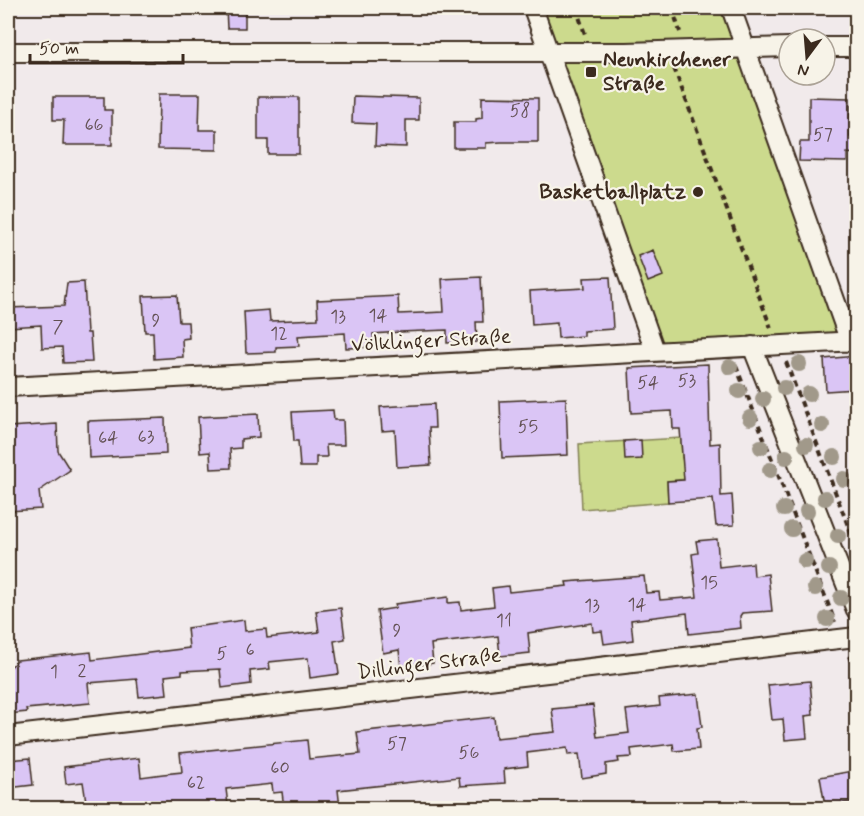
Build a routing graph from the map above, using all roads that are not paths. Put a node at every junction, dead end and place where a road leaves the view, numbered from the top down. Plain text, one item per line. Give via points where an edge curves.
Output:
1 (533, 8) edge
2 (731, 8) edge
3 (744, 47) junction
4 (777, 47) edge
5 (837, 47) edge
6 (856, 47) edge
7 (8, 52) edge
8 (548, 52) junction
9 (853, 342) edge
10 (752, 346) junction
11 (655, 351) junction
12 (8, 387) edge
13 (856, 610) edge
14 (849, 638) edge
15 (8, 736) edge

1 - 8 street
2 - 3 street
3 - 4 street
3 - 8 street
3 - 9 street
5 - 6 street
7 - 8 street
8 - 11 street
9 - 10 street, Völklinger Straße
10 - 11 street, Völklinger Straße
10 - 13 street
11 - 12 street, Völklinger Straße
14 - 15 street, Dillinger Straße

